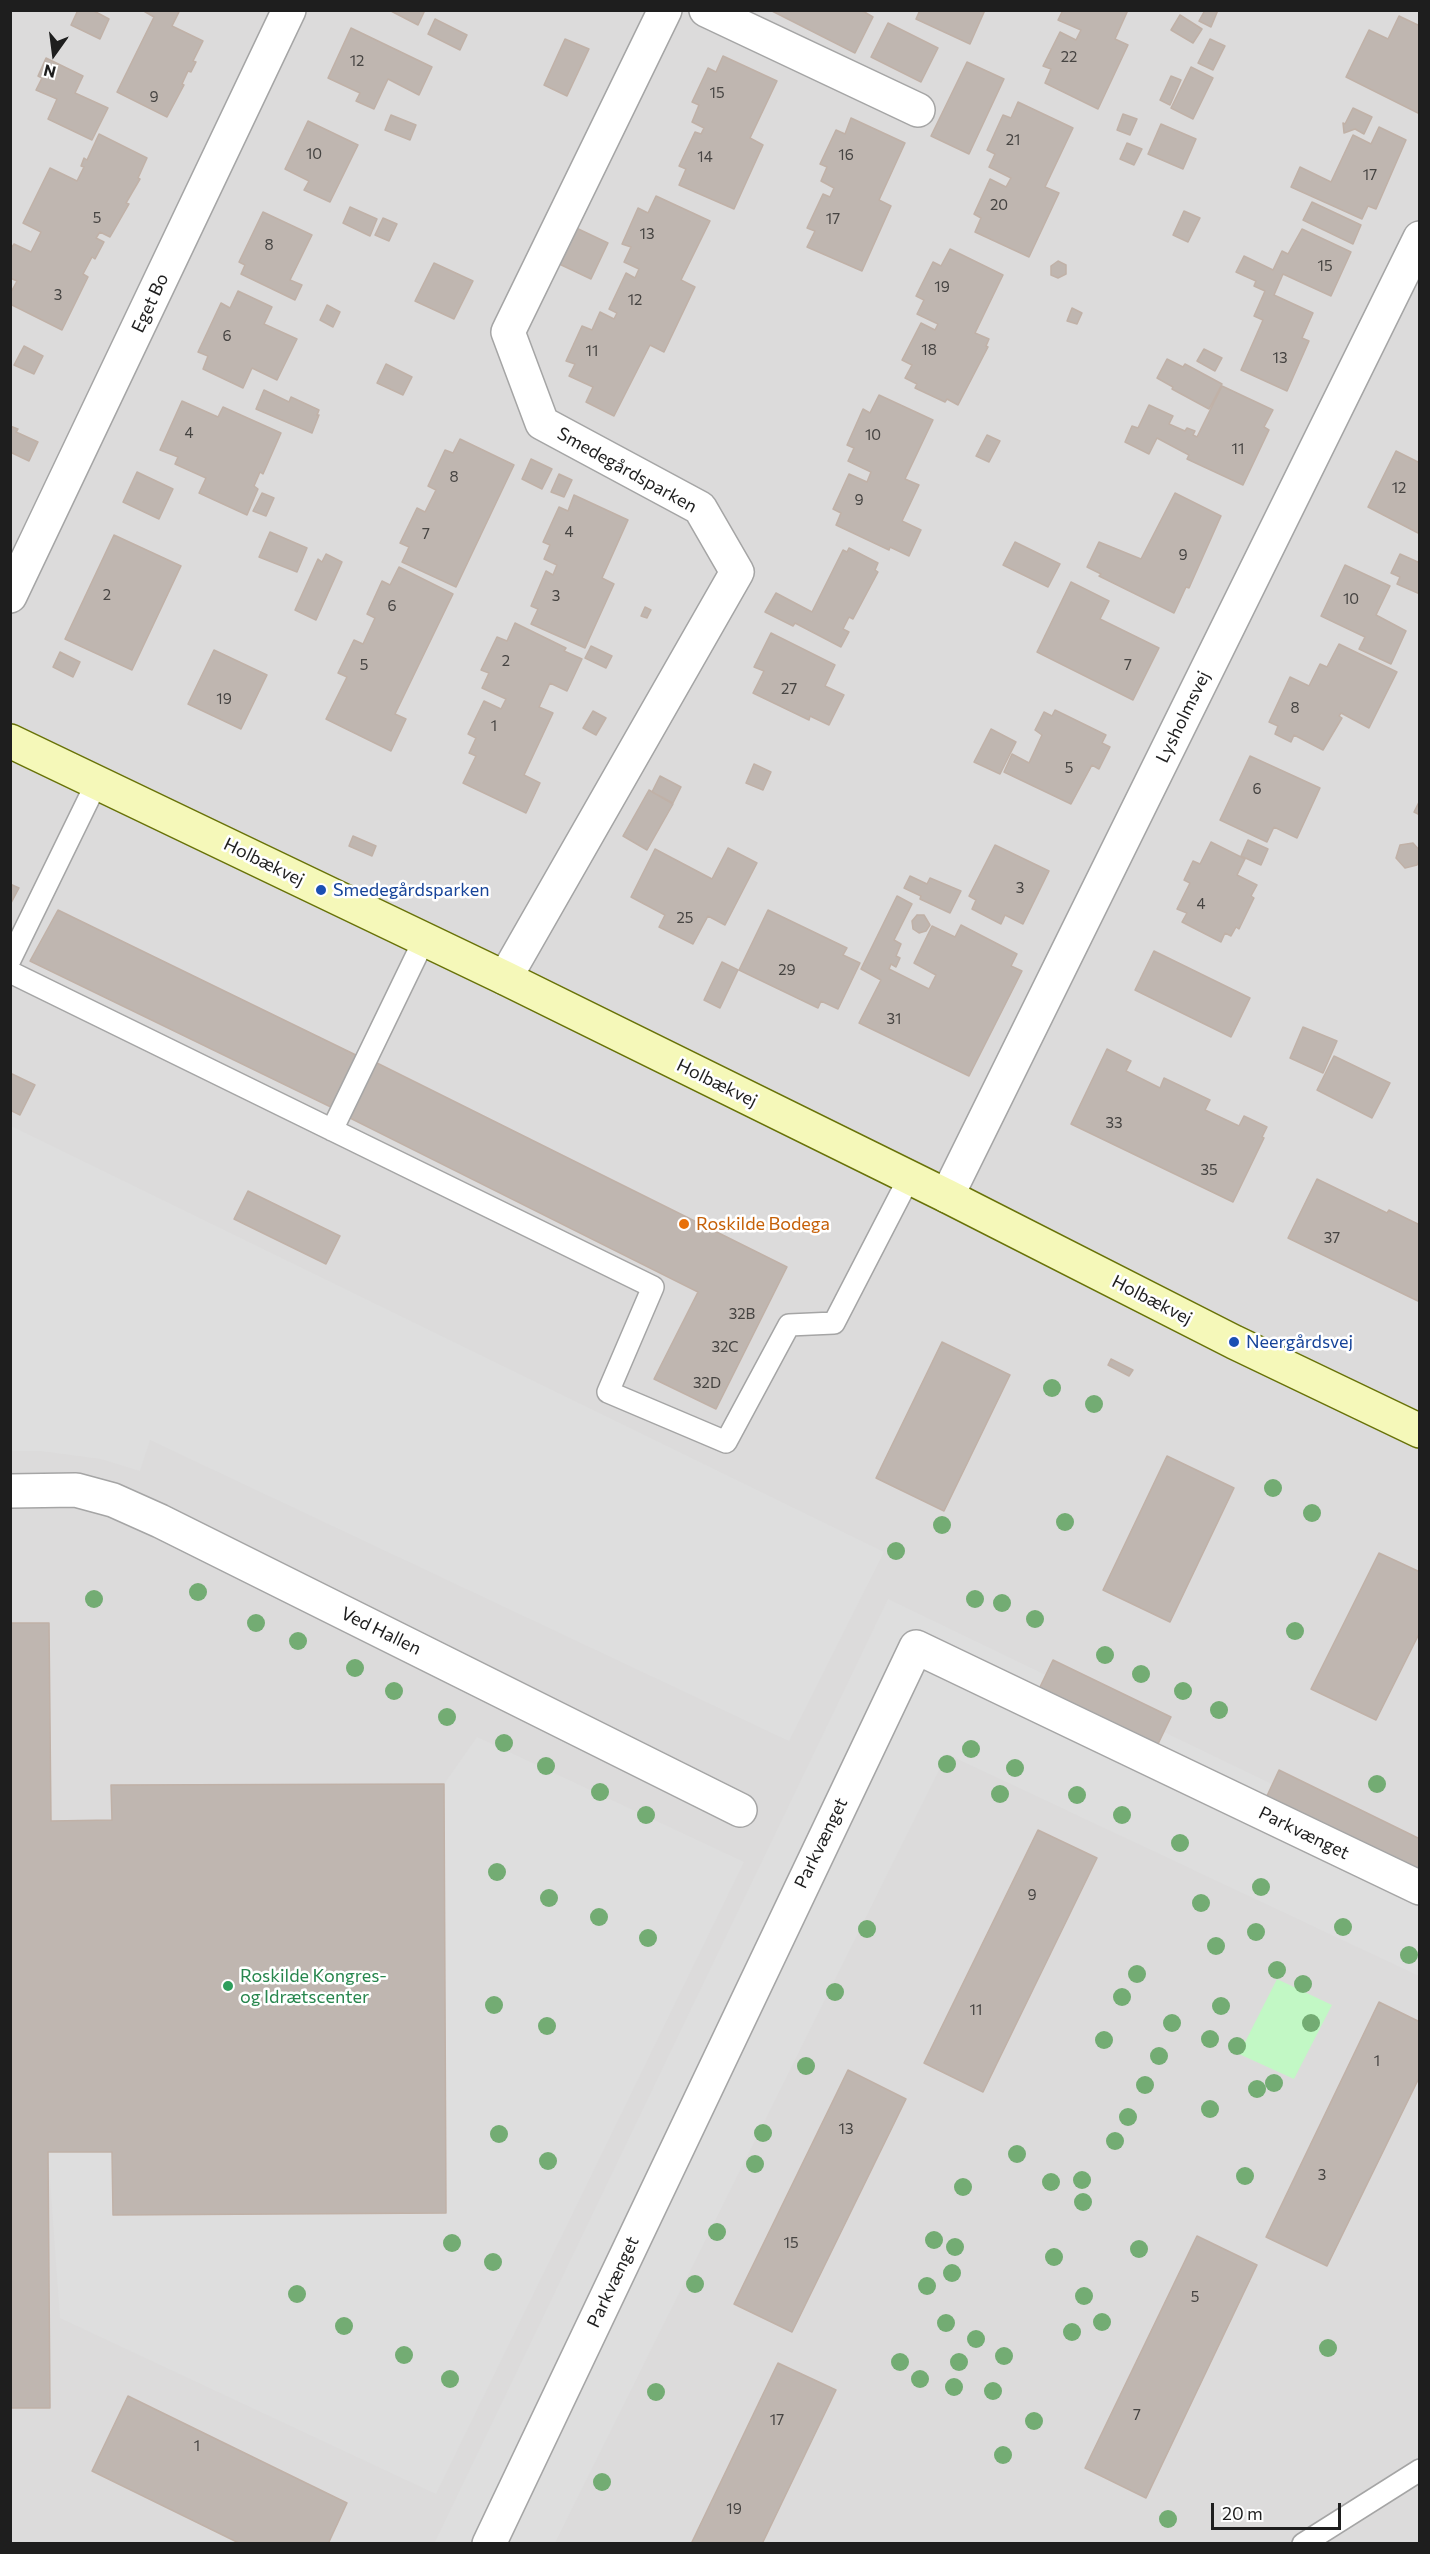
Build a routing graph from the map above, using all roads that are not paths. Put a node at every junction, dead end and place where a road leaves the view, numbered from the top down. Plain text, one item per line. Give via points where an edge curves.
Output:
1 (289, 10) edge
2 (665, 10) edge
3 (706, 10) edge
4 (918, 110) dead end
5 (1419, 238) edge
6 (10, 596) edge
7 (10, 741) edge
8 (97, 782) junction
9 (424, 940) junction
10 (10, 960) edge
11 (10, 972) edge
12 (505, 978) junction
13 (332, 1130) junction
14 (909, 1178) junction
15 (947, 1196) junction
16 (1419, 1431) edge
17 (10, 1491) edge
18 (740, 1810) dead end
19 (1419, 1888) edge
20 (1419, 2470) edge
21 (489, 2544) edge
22 (1303, 2544) edge

1 - 6 street, Eget Bo
2 - 12 street, Smedegårdsparken via 508,332 542,423 700,508 737,572
3 - 4 street
5 - 15 street, Lysholmsvej
7 - 8 street, Holbækvej
8 - 9 street, Holbækvej
8 - 10 lane
9 - 12 street, Holbækvej
9 - 13 lane
11 - 13 lane
12 - 14 street, Holbækvej
13 - 14 lane via 653,1287 608,1392 726,1442 789,1325 834,1323
14 - 15 street, Holbækvej
15 - 16 street, Holbækvej
17 - 18 street, Ved Hallen via 76,1490 122,1504
19 - 21 street, Parkvænget via 916,1647
20 - 22 lane

